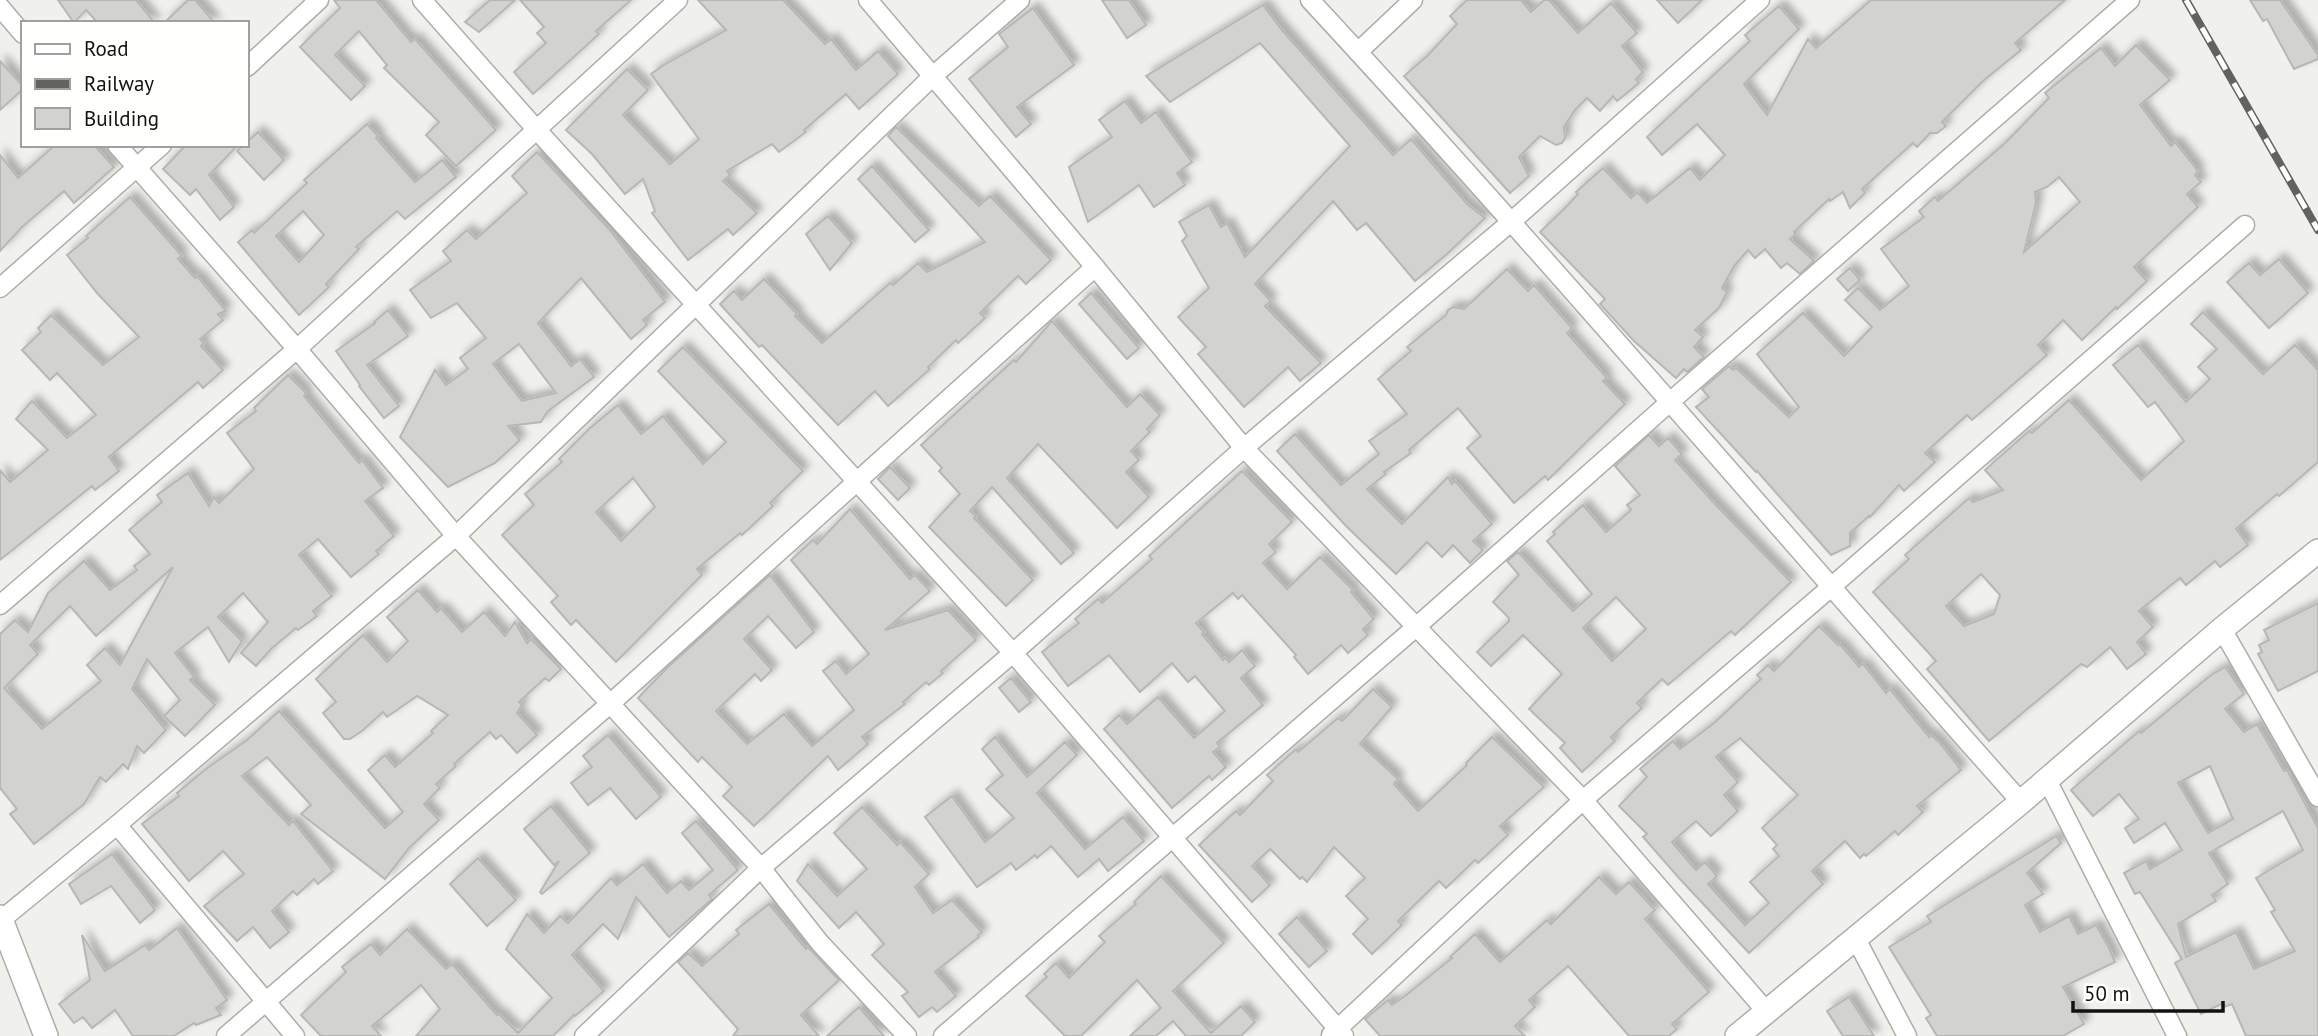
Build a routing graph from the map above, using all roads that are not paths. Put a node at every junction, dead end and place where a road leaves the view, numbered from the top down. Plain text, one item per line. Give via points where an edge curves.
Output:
1 (319, 0) edge
2 (422, 0) edge
3 (678, 0) edge
4 (868, 0) edge
5 (1020, 0) edge
6 (1310, 0) edge
7 (1413, 0) edge
8 (1760, 0) edge
9 (2130, 0) edge
10 (0, 7) edge
11 (21, 32) edge
12 (1358, 52) junction
13 (248, 66) edge
14 (934, 75) junction
15 (536, 129) junction
16 (119, 147) edge
17 (160, 147) edge
18 (137, 169) junction
19 (1511, 222) junction
20 (2245, 225) dead end
21 (1095, 267) junction
22 (0, 289) edge
23 (696, 303) junction
24 (297, 349) junction
25 (1671, 401) junction
26 (1244, 448) junction
27 (857, 480) junction
28 (456, 536) junction
29 (2318, 551) edge
30 (1830, 588) junction
31 (0, 605) edge
32 (1416, 627) junction
33 (2221, 629) junction
34 (1013, 653) junction
35 (611, 702) junction
36 (2047, 780) junction
37 (2318, 797) edge
38 (1583, 800) junction
39 (2021, 802) junction
40 (117, 825) junction
41 (1171, 837) junction
42 (761, 868) junction
43 (0, 918) edge
44 (1855, 937) junction
45 (267, 1003) junction
46 (1766, 1011) junction
47 (1337, 1033) edge
48 (46, 1036) edge
49 (226, 1036) edge
50 (295, 1036) edge
51 (584, 1036) edge
52 (907, 1036) edge
53 (943, 1036) edge
54 (1737, 1036) edge
55 (1907, 1036) edge
56 (2177, 1036) edge

1 - 13 street
2 - 15 street
3 - 15 street
4 - 14 street
5 - 14 street
6 - 12 street
7 - 12 street
8 - 19 street
9 - 25 street
10 - 11 street
12 - 19 street
14 - 21 street
14 - 23 street
15 - 23 street
15 - 24 street
16 - 18 street
17 - 18 street
18 - 22 street
18 - 24 street
19 - 25 street
19 - 26 street
20 - 30 street
21 - 26 street
21 - 27 street
23 - 27 street
23 - 28 street
24 - 28 street
24 - 31 street
25 - 30 street
25 - 32 street
26 - 32 street
26 - 34 street
27 - 34 street
27 - 35 street
28 - 35 street
28 - 40 street
29 - 33 street
30 - 38 street
30 - 39 street
32 - 38 street
32 - 41 street
33 - 36 street
33 - 37 street
34 - 41 street
34 - 42 street
35 - 42 street
35 - 45 street
36 - 39 street
36 - 56 street
38 - 46 street
38 - 47 street
39 - 44 street
40 - 43 street
40 - 45 street
41 - 47 street
41 - 53 street
42 - 51 street
42 - 52 street via 820,943
43 - 48 street
44 - 46 street
44 - 55 street
45 - 49 street
45 - 50 street
46 - 54 street

